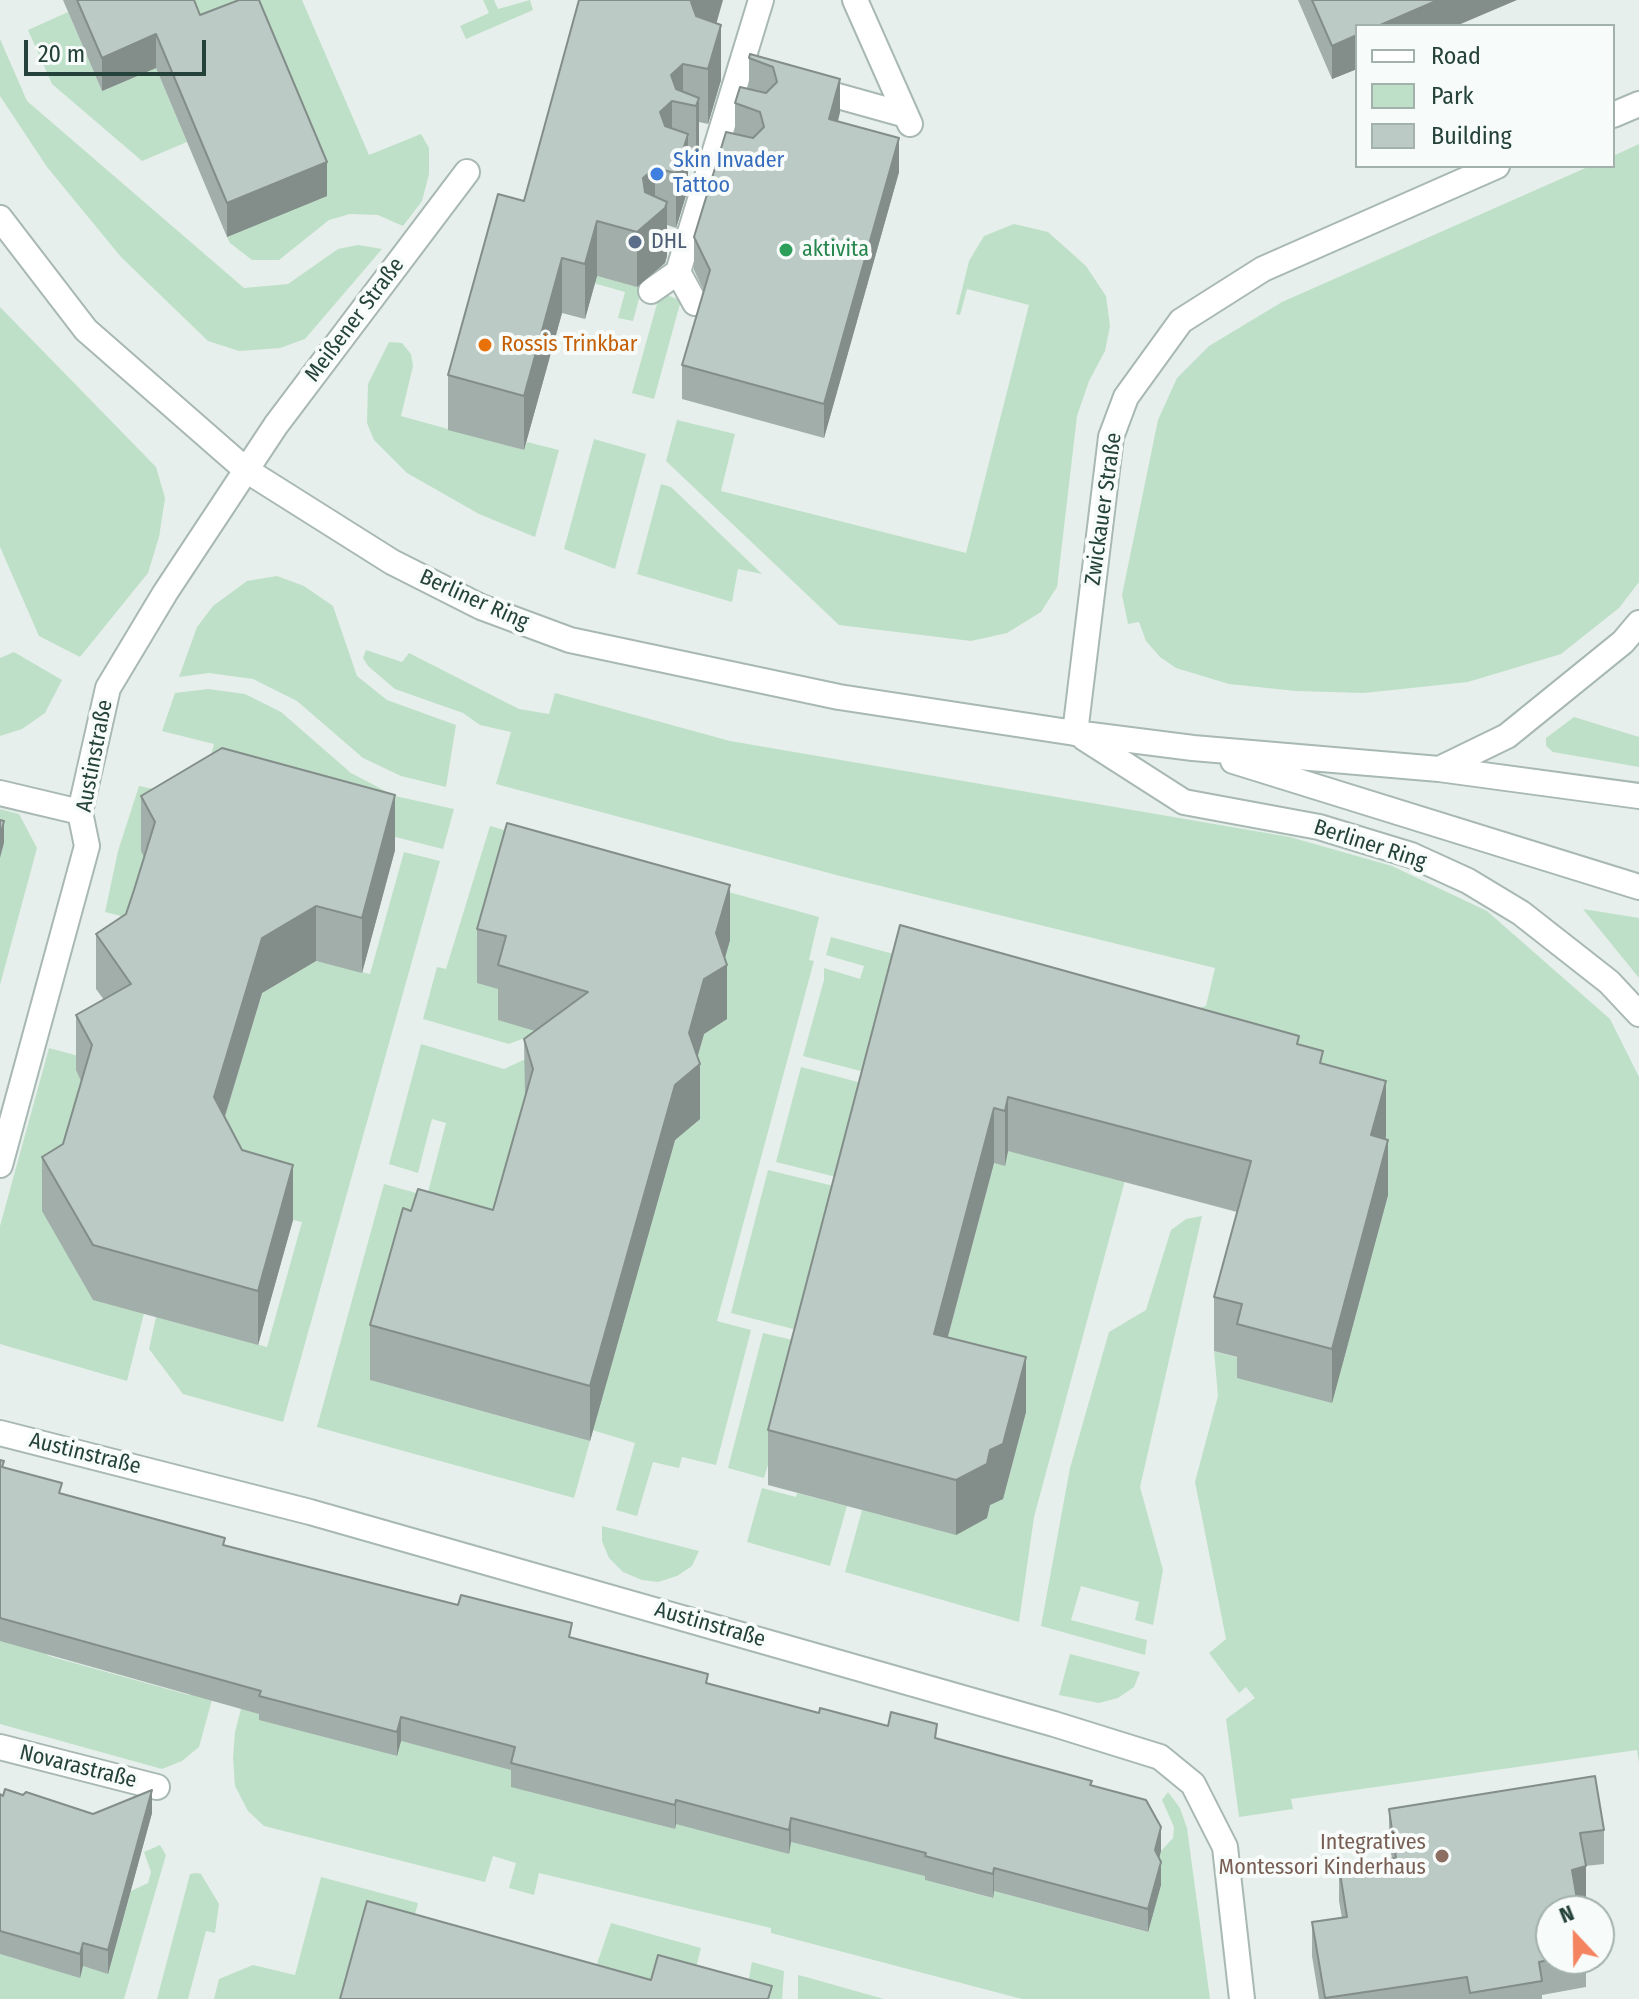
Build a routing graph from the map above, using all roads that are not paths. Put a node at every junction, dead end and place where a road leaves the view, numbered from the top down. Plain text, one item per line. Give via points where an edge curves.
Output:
1 (761, 0) edge
2 (855, 0) edge
3 (786, 82) edge
4 (1639, 104) edge
5 (1615, 114) edge
6 (1492, 168) edge
7 (467, 172) dead end
8 (0, 218) edge
9 (657, 237) edge
10 (686, 247) junction
11 (678, 272) junction
12 (651, 291) dead end
13 (695, 303) dead end
14 (246, 470) junction
15 (1639, 623) edge
16 (1075, 733) junction
17 (1193, 748) junction
18 (1439, 769) junction
19 (0, 793) edge
20 (1639, 796) edge
21 (80, 812) junction
22 (1639, 887) edge
23 (1639, 1014) edge
24 (0, 1165) edge
25 (0, 1433) edge
26 (0, 1747) edge
27 (157, 1787) dead end
28 (1242, 1999) edge

1 - 10 street via 738,69 741,106 696,176
2 - 3 street via 908,121
4 - 5 street
6 - 16 street, Zwickauer Straße via 1263,269 1181,321 1126,397 1111,437
7 - 14 street, Meißener Straße
8 - 14 street, Berliner Ring via 86,330
9 - 10 street
10 - 11 street
11 - 12 street
11 - 13 street
14 - 16 street, Berliner Ring via 392,562 481,607 570,640 839,697
14 - 21 street, Austinstraße via 108,688
15 - 18 street via 1623,642 1507,736
16 - 17 street, Berliner Ring
16 - 23 street, Berliner Ring via 1184,802 1319,827 1411,855 1468,881 1521,913 1609,982
17 - 18 street, Berliner Ring
17 - 22 street, Berliner Ring
18 - 20 street, Berliner Ring
19 - 21 street
21 - 24 street, Austinstraße via 87,846
25 - 28 street, Austinstraße via 310,1512 1160,1757 1193,1784 1225,1847
26 - 27 street, Novarastraße

